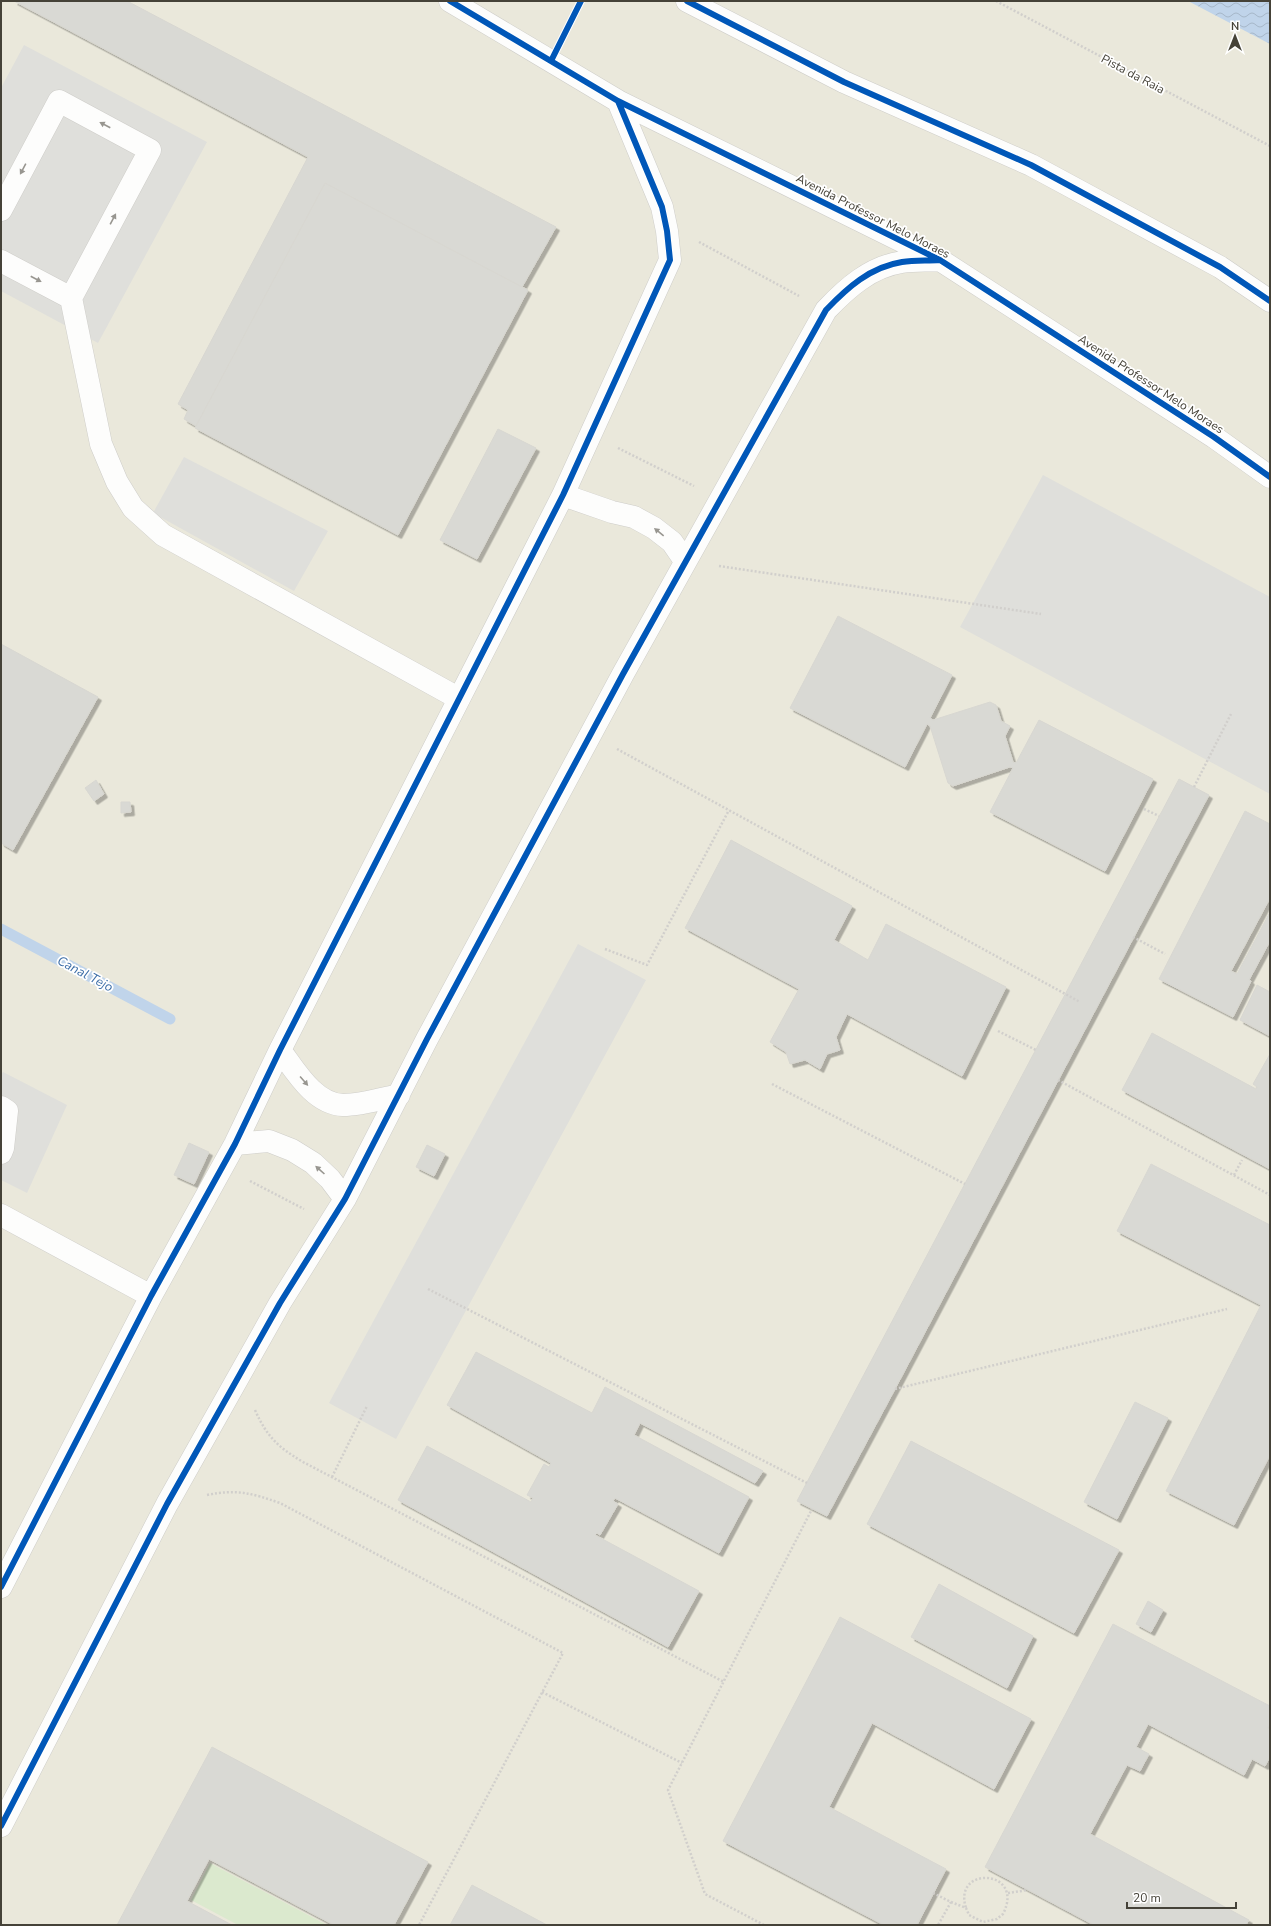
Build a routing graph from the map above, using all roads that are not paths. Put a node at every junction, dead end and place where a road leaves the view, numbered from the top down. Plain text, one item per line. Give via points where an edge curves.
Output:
1 (451, 1) edge
2 (687, 1) edge
3 (618, 101) junction
4 (1, 210) edge
5 (940, 260) junction
6 (1, 261) edge
7 (71, 298) junction
8 (1270, 301) edge
9 (1270, 477) edge
10 (563, 495) junction
11 (685, 561) junction
12 (458, 698) junction
13 (280, 1050) junction
14 (398, 1095) junction
15 (1, 1106) edge
16 (235, 1144) junction
17 (1, 1153) edge
18 (345, 1199) junction
19 (1, 1215) edge
20 (151, 1296) junction
21 (1, 1587) edge
22 (3, 1821) edge

1 - 3 street, Avenida Professor Melo Moraes
2 - 8 street via 844,82 1030,165 1220,267
3 - 5 street, Avenida Professor Melo Moraes
3 - 10 street via 662,207 670,260
7 -> 4 street via 150,150 59,101
5 - 9 street, Avenida Professor Melo Moraes via 1214,437
5 - 11 street via 902,262 868,273 826,310
6 -> 7 street
7 - 12 street via 101,444 117,482 133,508 163,535
11 -> 10 street via 672,542 634,517
10 - 12 street
11 - 14 street
12 - 13 street
13 -> 14 street via 314,1092 328,1101 343,1105
13 - 16 street
14 - 18 street
15 - 17 street via 7,1111
18 -> 16 street via 330,1179 292,1150 269,1141
16 - 20 street
18 - 22 street via 280,1303 167,1504
19 - 20 street
20 - 21 street

